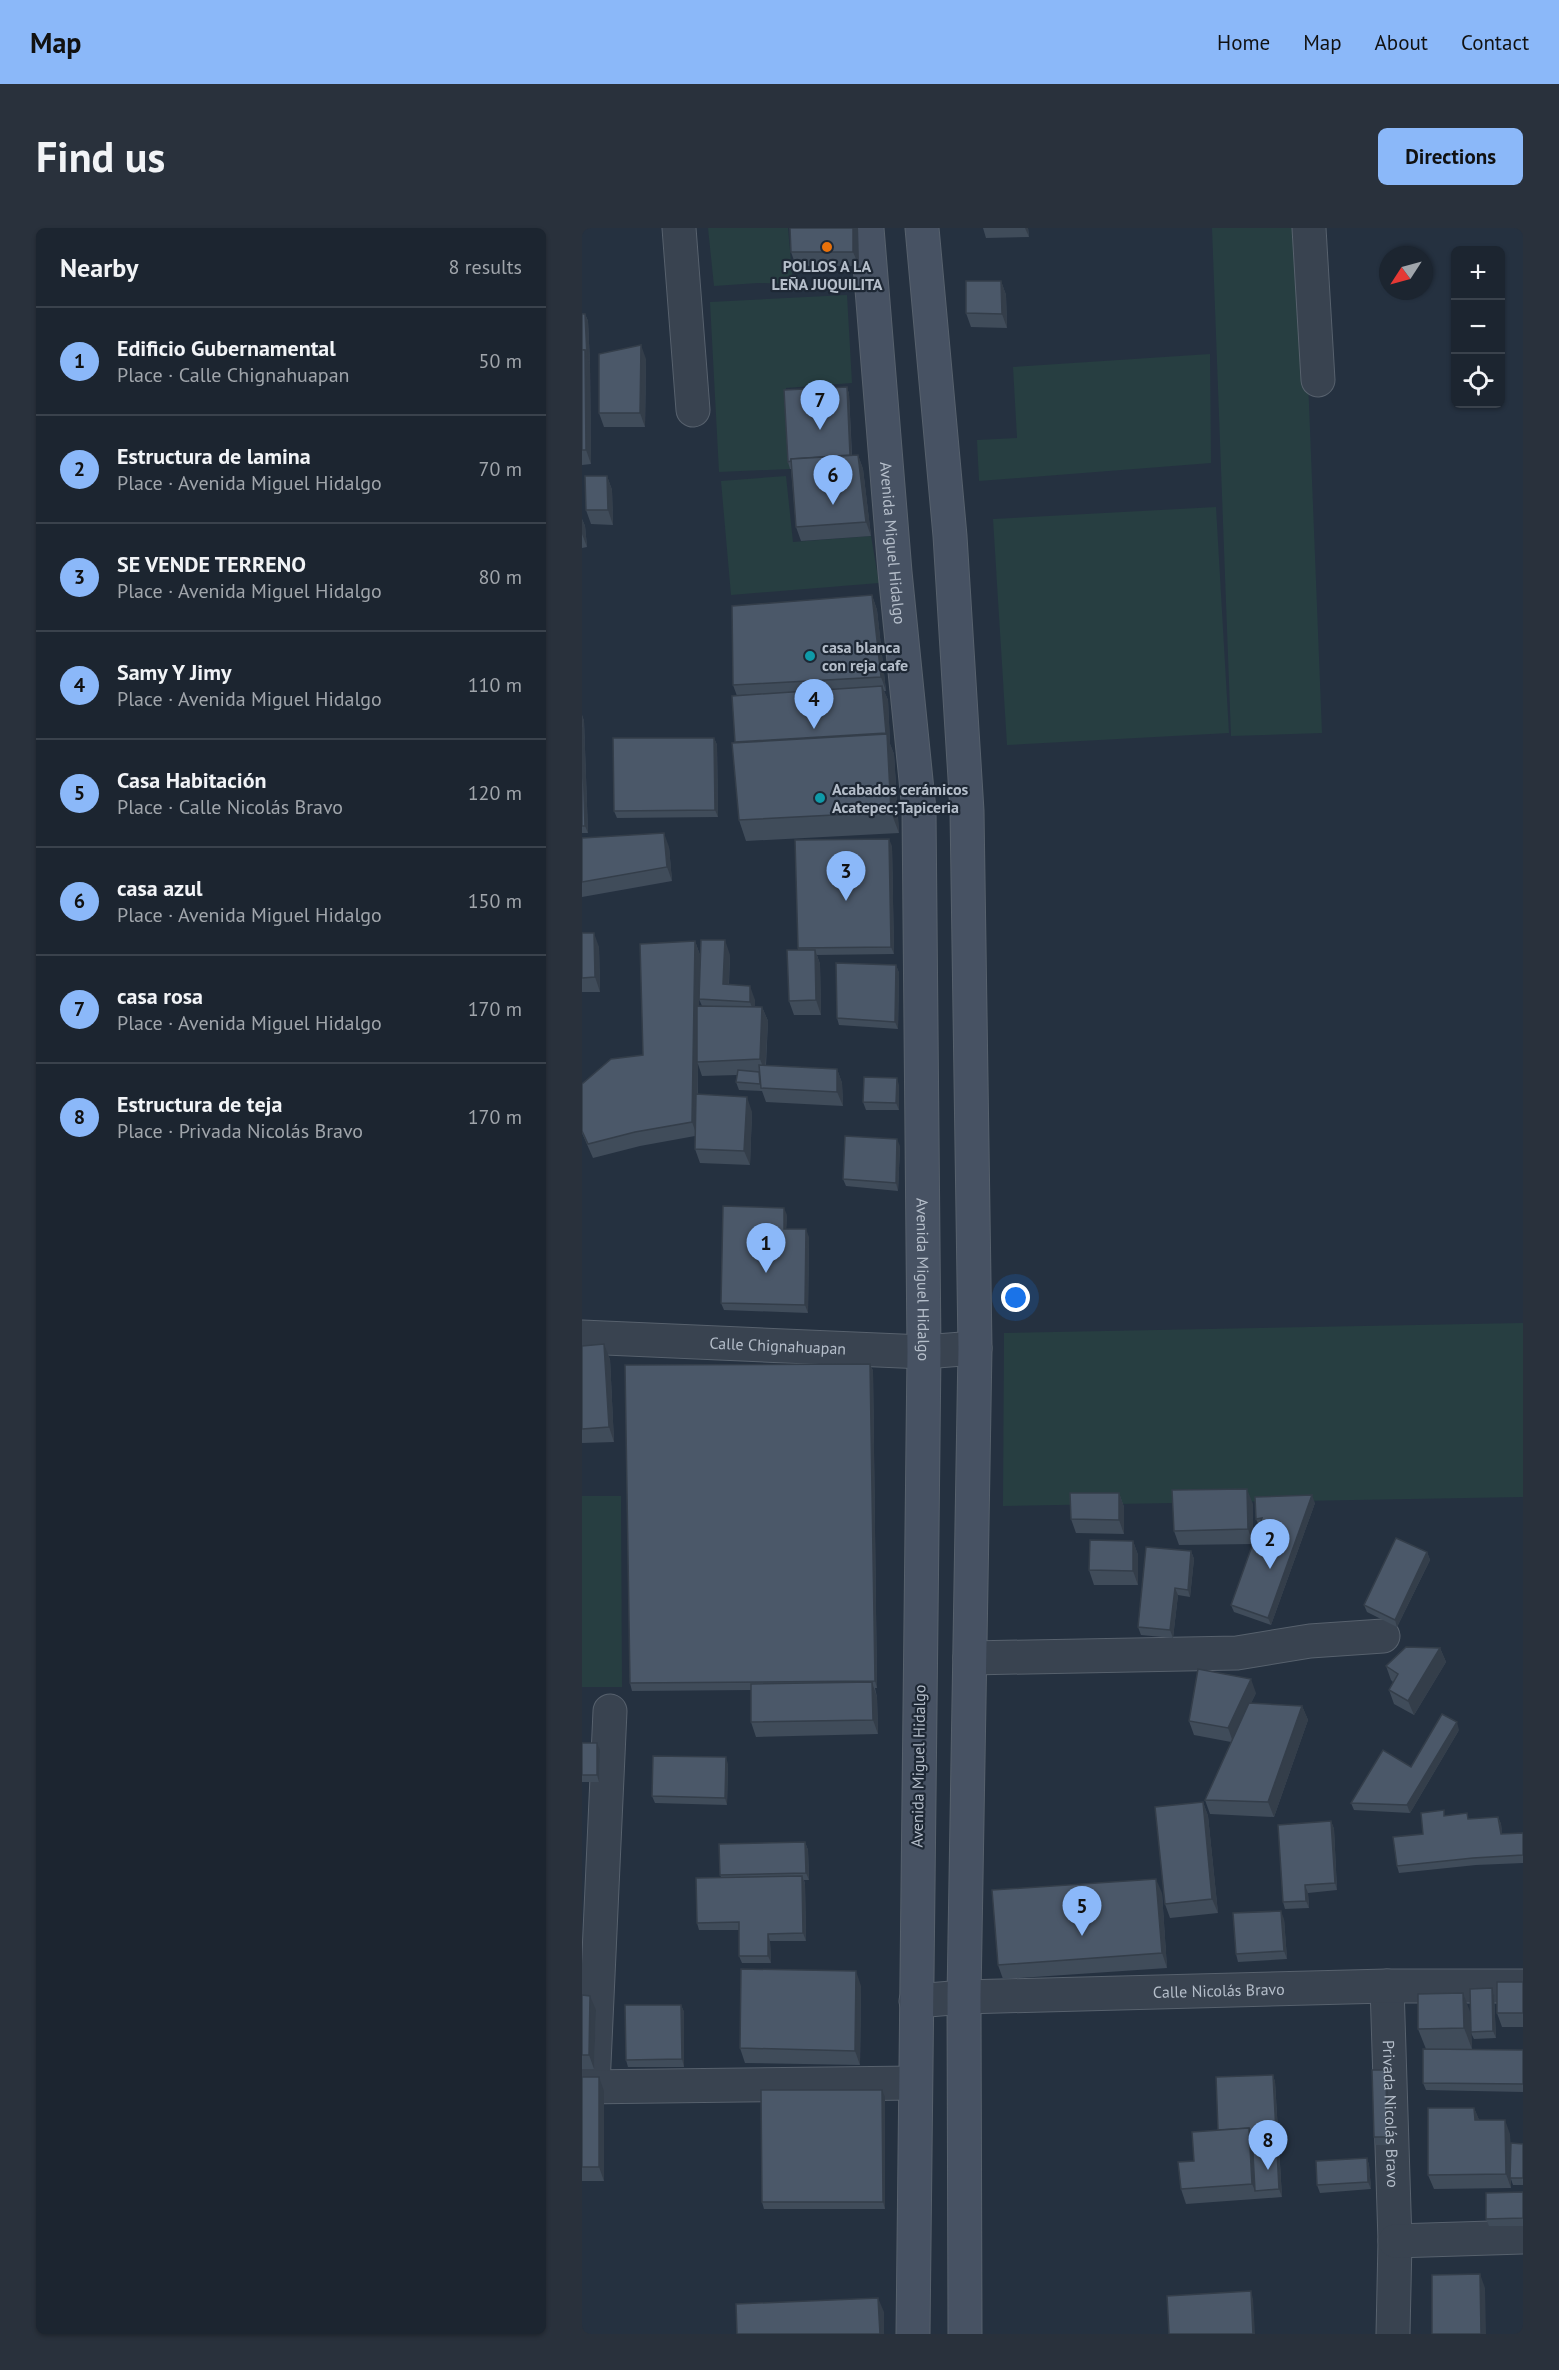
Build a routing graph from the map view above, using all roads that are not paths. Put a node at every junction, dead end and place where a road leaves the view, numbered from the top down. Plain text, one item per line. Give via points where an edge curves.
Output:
1 (679, 228) edge
2 (867, 228) edge
3 (922, 228) edge
4 (1309, 228) edge
5 (1318, 380) dead end
6 (693, 410) dead end
7 (582, 1337) edge
8 (975, 1347) junction
9 (924, 1352) junction
10 (1383, 1636) dead end
11 (970, 1659) junction
12 (610, 1712) dead end
13 (1387, 1986) junction
14 (1523, 1986) edge
15 (964, 1997) junction
16 (916, 2001) junction
17 (915, 2083) junction
18 (588, 2086) edge
19 (1523, 2237) edge
20 (1395, 2241) junction
21 (966, 2292) junction
22 (913, 2293) junction
23 (913, 2334) edge
24 (965, 2334) edge
25 (1393, 2334) edge

1 - 6 street
2 - 9 main road, Avenida Miguel Hidalgo via 919,810
3 - 8 main road via 950,536 967,811
4 - 5 street
7 - 9 street, Calle Chignahuapan
8 - 9 street, Calle Chignahuapan
8 - 11 main road
9 - 16 main road, Avenida Miguel Hidalgo
10 - 11 street via 1310,1641 1238,1653
11 - 15 main road
12 - 18 street
13 - 14 street, Calle Nicolás Bravo
13 - 15 street, Calle Nicolás Bravo
13 - 20 street, Privada Nicolás Bravo
15 - 16 street, Calle Nicolás Bravo
15 - 21 main road
16 - 17 main road, Avenida Miguel Hidalgo
17 - 18 street
17 - 22 main road, Avenida Miguel Hidalgo
19 - 20 street
20 - 25 street, Privada Nicolás Bravo
21 - 22 main road
21 - 24 main road
22 - 23 main road, Avenida Miguel Hidalgo

